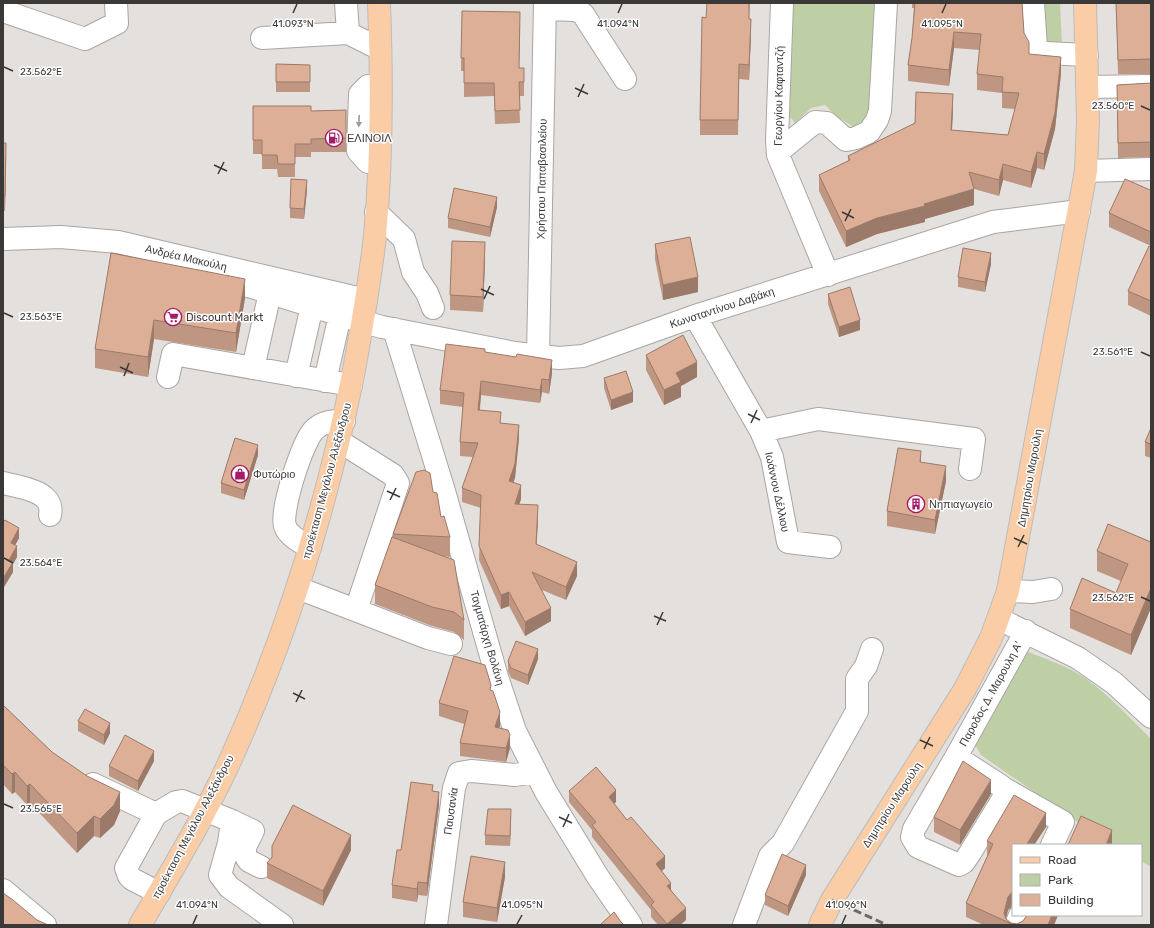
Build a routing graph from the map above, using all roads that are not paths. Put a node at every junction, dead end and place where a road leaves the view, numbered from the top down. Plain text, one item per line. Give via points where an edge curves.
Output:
1 (346, 3) edge
2 (379, 3) edge
3 (782, 3) edge
4 (886, 3) edge
5 (1033, 3) edge
6 (1085, 3) edge
7 (545, 6) edge
8 (3, 11) edge
9 (116, 13) edge
10 (348, 33) junction
11 (262, 38) dead end
12 (380, 49) junction
13 (1087, 55) junction
14 (625, 79) dead end
15 (368, 86) dead end
16 (1151, 86) edge
17 (1088, 87) junction
18 (778, 152) junction
19 (368, 162) dead end
20 (1151, 169) edge
21 (1086, 171) junction
22 (1079, 211) junction
23 (376, 212) junction
24 (3, 239) edge
25 (166, 270) edge
26 (828, 275) junction
27 (270, 293) junction
28 (366, 300) junction
29 (312, 306) junction
30 (433, 308) dead end
31 (340, 315) junction
32 (696, 316) junction
33 (363, 322) junction
34 (394, 329) junction
35 (538, 356) junction
36 (254, 368) junction
37 (296, 376) junction
38 (168, 377) dead end
39 (325, 381) junction
40 (351, 385) junction
41 (341, 431) junction
42 (761, 431) junction
43 (970, 469) dead end
44 (3, 483) edge
45 (50, 515) dead end
46 (310, 547) junction
47 (830, 547) dead end
48 (298, 588) junction
49 (1051, 589) dead end
50 (1008, 591) junction
51 (356, 610) junction
52 (999, 619) junction
53 (1026, 631) junction
54 (451, 644) dead end
55 (872, 649) dead end
56 (1151, 717) edge
57 (956, 757) junction
58 (535, 772) junction
59 (78, 773) edge
60 (1003, 788) junction
61 (205, 810) junction
62 (156, 814) junction
63 (232, 821) junction
64 (1052, 844) edge
65 (261, 867) dead end
66 (3, 890) edge
67 (159, 894) junction
68 (46, 925) edge
69 (140, 925) edge
70 (282, 925) edge
71 (436, 925) edge
72 (631, 925) edge
73 (744, 925) edge
74 (820, 925) edge

1 - 10 street
2 - 12 main road, προέκταση Μεγάλου Αλεξάνδρου
3 - 18 street, Γεωργίου Καφταντζή
4 - 18 street via 882,101 874,126 863,136 846,140 827,123 815,122
5 - 13 street via 1036,48 1046,54
6 - 13 main road, Δημητρίου Μαρούλη
7 - 14 street via 576,10 583,14
7 - 35 street, Χρήστου Παπαβασιλείου
8 - 9 street via 85,39
10 - 11 street
10 - 12 street
12 - 23 main road, προέκταση Μεγάλου Αλεξάνδρου via 381,123
13 - 17 main road, Δημητρίου Μαρούλη
15 -> 19 street via 360,94 358,151
16 - 17 street
17 - 21 main road, Δημητρίου Μαρούλη
18 - 26 street, Γεωργίου Καφταντζή via 781,165
20 - 21 street
21 - 22 main road, Δημητρίου Μαρούλη
22 - 26 street, Κωνσταντίνου Δαβάκη via 992,222
22 - 50 main road, Δημητρίου Μαρούλη
23 - 28 main road, προέκταση Μεγάλου Αλεξάνδρου
23 - 30 street via 404,239 413,272 427,293
24 - 28 street, Ανδρέα Μακούλη via 61,237 118,242
25 - 27 street, Κωνσταντίνου Δαβάκη
26 - 32 street, Κωνσταντίνου Δαβάκη
27 - 29 street, Κωνσταντίνου Δαβάκη
27 - 36 street
28 - 33 main road, προέκταση Μεγάλου Αλεξάνδρου
29 - 31 street, Κωνσταντίνου Δαβάκη
29 - 37 street
31 - 33 street, Κωνσταντίνου Δαβάκη
31 - 39 street
32 - 35 street, Κωνσταντίνου Δαβάκη via 586,355 559,358
32 - 42 street, Ιωάννου Δέλλιου
33 - 34 street, Κωνσταντίνου Δαβάκη
33 - 40 main road, προέκταση Μεγάλου Αλεξάνδρου
34 - 35 street, Κωνσταντίνου Δαβάκη
34 - 58 street, Ταγματάρχη Βολάνη via 508,712 521,746
36 - 37 street
36 - 38 street via 173,354
37 - 39 street
39 - 40 street
40 - 41 main road, προέκταση Μεγάλου Αλεξάνδρου
41 - 46 main road, προέκταση Μεγάλου Αλεξάνδρου
41 - 46 street via 325,422 314,429 299,458 285,514 285,527
41 - 51 street via 393,474 398,483
42 - 43 street via 818,419 974,439
42 - 47 street, Ιωάννου Δέλλιου via 772,457 788,542
44 - 45 street via 35,492 47,499 52,508
46 - 48 main road, προέκταση Μεγάλου Αλεξάνδρου
48 - 51 street
48 - 61 main road, προέκταση Μεγάλου Αλεξάνδρου via 270,666 228,764
49 - 50 street via 1033,592
50 - 52 main road, Δημητρίου Μαρούλη
51 - 54 street via 428,638
52 - 53 street
52 - 74 main road, Δημητρίου Μαρούλη via 965,689 832,900
53 - 56 street via 1066,650 1089,665 1114,683
53 - 57 street, Παροδος Δ. Μαρουλη Α'
55 - 73 street via 866,666 857,679 858,711 783,843 770,856
57 - 60 street, Παροδος Δ. Μαρουλη Α'
57 - 60 street, Παροδος Δ. Μαρουλη Α' via 915,824 912,837 918,846 957,865 962,864 1005,798
58 - 71 street, Παυσανία via 516,775 471,771 459,773 454,788
58 - 72 street, Ταγματάρχη Βολάνη via 598,877
59 - 62 street via 94,785
60 - 64 street via 1063,822
61 - 62 street via 182,800
61 - 63 street
61 - 67 main road, προέκταση Μεγάλου Αλεξάνδρου
62 - 67 street via 126,868 132,879
63 - 65 street via 260,834 245,847 245,855 249,861
63 - 70 street via 220,875 222,880
66 - 68 street
67 - 69 main road, προέκταση Μεγάλου Αλεξάνδρου

